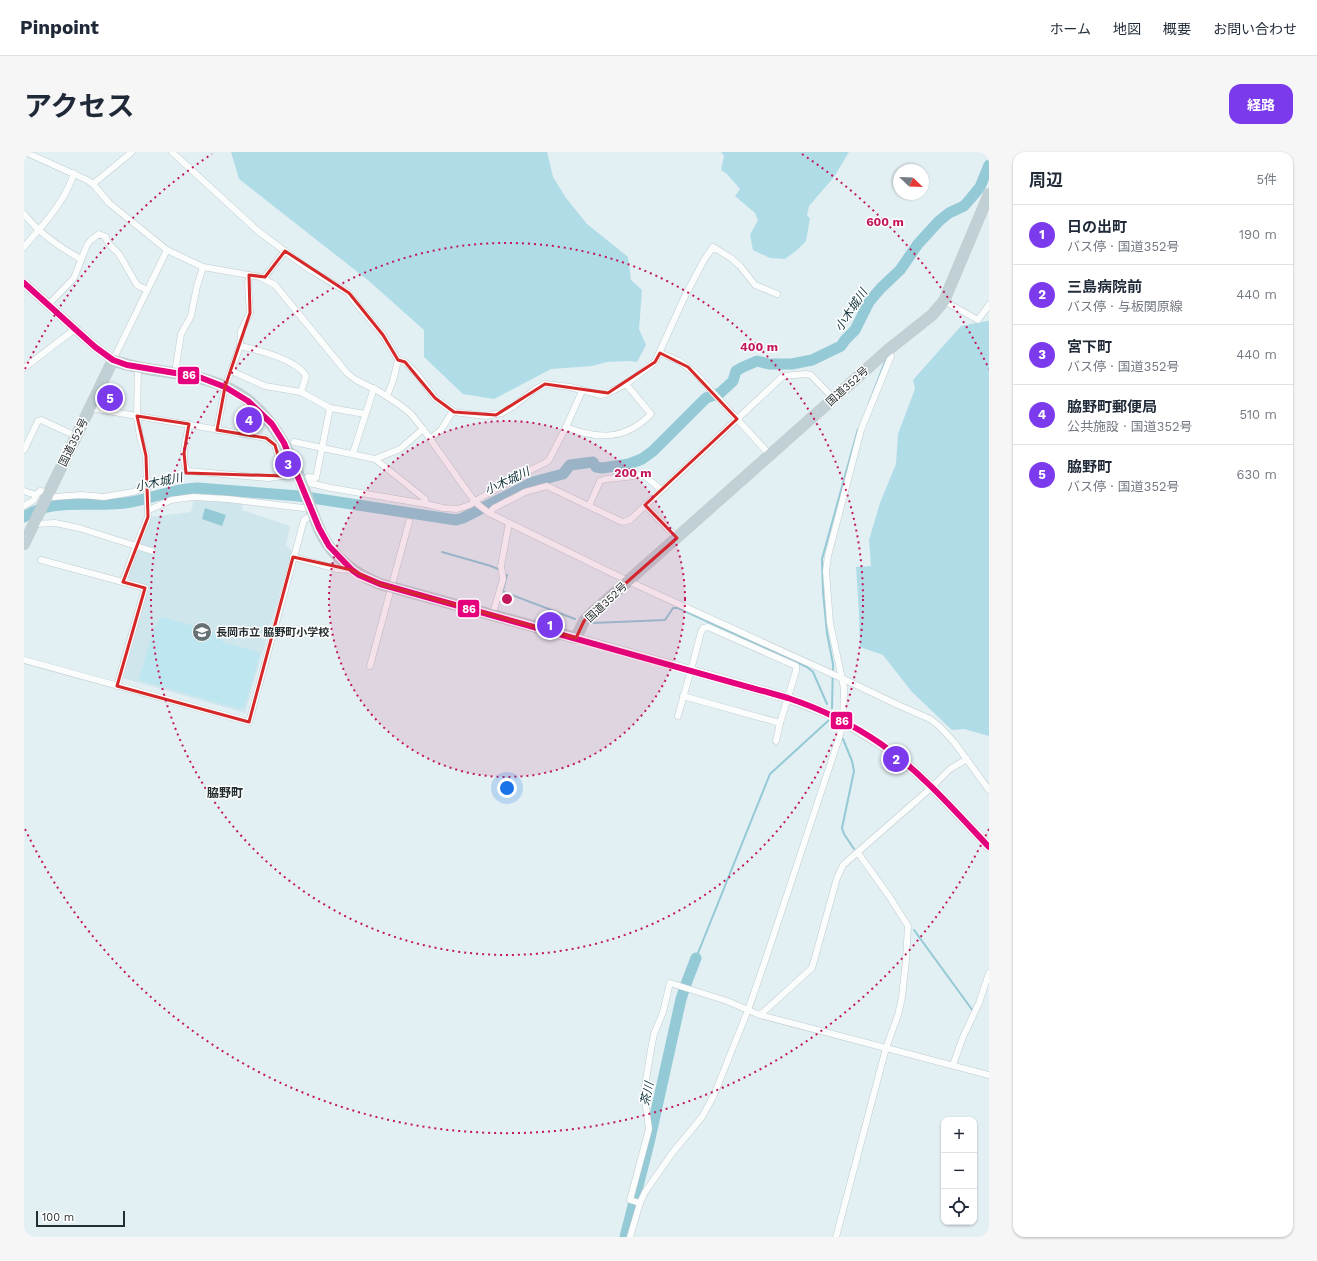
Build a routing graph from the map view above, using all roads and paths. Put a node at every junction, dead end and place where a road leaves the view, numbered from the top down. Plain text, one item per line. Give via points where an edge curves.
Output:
1 (25, 152) edge
2 (132, 152) edge
3 (172, 152) edge
4 (74, 173) junction
5 (93, 184) junction
6 (989, 196) edge
7 (24, 214) edge
8 (38, 230) junction
9 (24, 247) edge
10 (167, 250) junction
11 (285, 251) junction
12 (81, 259) junction
13 (203, 267) junction
14 (249, 275) junction
15 (264, 278) junction
16 (24, 283) edge
17 (147, 290) junction
18 (777, 294) dead end
19 (944, 301) junction
20 (48, 305) junction
21 (989, 305) edge
22 (75, 329) junction
23 (240, 346) junction
24 (888, 350) junction
25 (660, 353) junction
26 (113, 360) junction
27 (398, 360) junction
28 (138, 367) junction
29 (24, 368) edge
30 (231, 371) junction
31 (175, 373) junction
32 (626, 384) junction
33 (225, 387) junction
34 (374, 388) junction
35 (582, 391) junction
36 (301, 392) junction
37 (387, 396) junction
38 (833, 398) junction
39 (90, 408) junction
40 (330, 408) junction
41 (454, 412) junction
42 (365, 414) junction
43 (136, 416) junction
44 (737, 419) junction
45 (189, 424) junction
46 (566, 427) junction
47 (423, 429) junction
48 (217, 430) junction
49 (76, 436) junction
50 (430, 439) junction
51 (294, 442) dead end
52 (322, 448) junction
53 (24, 450) edge
54 (353, 453) junction
55 (770, 455) junction
56 (375, 458) junction
57 (303, 481) junction
58 (147, 487) junction
59 (661, 490) junction
60 (24, 491) edge
61 (44, 495) junction
62 (476, 502) junction
63 (426, 504) junction
64 (645, 505) junction
65 (24, 506) edge
66 (588, 506) junction
67 (148, 509) junction
68 (311, 509) junction
69 (488, 512) junction
70 (35, 521) junction
71 (409, 522) dead end
72 (509, 523) junction
73 (677, 538) junction
74 (24, 544) edge
75 (136, 546) junction
76 (152, 551) dead end
77 (294, 557) junction
78 (41, 560) dead end
79 (352, 570) junction
80 (628, 581) junction
81 (123, 582) junction
82 (391, 587) junction
83 (492, 616) junction
84 (576, 638) junction
85 (24, 660) edge
86 (370, 666) dead end
87 (691, 670) junction
88 (842, 678) junction
89 (117, 686) junction
90 (683, 696) junction
91 (788, 698) junction
92 (678, 716) dead end
93 (843, 722) junction
94 (780, 723) junction
95 (776, 741) dead end
96 (967, 759) junction
97 (932, 787) junction
98 (989, 790) edge
99 (989, 847) edge
100 (858, 854) junction
101 (989, 973) edge
102 (748, 1010) junction
103 (760, 1015) junction
104 (886, 1048) junction
105 (953, 1065) junction
106 (989, 1076) edge
107 (640, 1203) junction
108 (630, 1237) edge
109 (836, 1237) edge

1 - 4 street
2 - 5 street
3 - 11 street via 258,231
4 - 5 street
4 - 8 street via 50,217
5 - 10 street via 113,206
6 - 19 highway, 国道352号
7 - 8 street
8 - 9 street
8 - 12 street
10 - 13 street
10 - 17 street
11 - 15 street
11 - 27 street via 307,268 349,293 383,335
12 - 17 street via 91,240 99,234 106,237 137,285
12 - 20 street via 74,278
13 - 14 street
13 - 31 street via 191,316 181,334
14 - 15 street
14 - 23 street via 250,313 242,331
15 - 34 street via 275,284 347,373
16 - 20 main road
17 - 26 street
18 - 25 street via 755,285 740,266 713,247 687,291
19 - 21 street via 978,320
19 - 24 highway, 国道352号 via 932,315
20 - 22 main road
22 - 26 main road
22 - 29 street
23 - 30 street
23 - 36 street via 285,359 300,370 306,376
24 - 38 highway, 国道352号
24 - 88 street via 891,356 861,430 828,556 826,571 830,623
25 - 32 street via 655,362
25 - 44 street via 688,367
26 - 28 highway
26 - 39 highway, 国道352号
27 - 37 street
27 - 41 street via 405,362 435,398
28 - 31 highway
28 - 43 street
30 - 33 street
30 - 36 street via 265,386
31 - 33 highway via 199,377
32 - 35 street via 602,395
32 - 46 street via 651,414 641,424 606,436 582,433
33 - 48 street
33 - 57 highway via 248,401 272,424
34 - 37 street
34 - 42 street
35 - 41 street via 545,384 514,406 496,415 477,416
35 - 46 street
36 - 40 street
37 - 47 street via 411,414
38 - 44 street via 812,375 783,376
38 - 55 highway, 国道352号
39 - 43 street
39 - 49 highway, 国道352号
40 - 42 street
40 - 52 street
41 - 50 street
42 - 54 street
43 - 45 street
43 - 58 street via 146,456
44 - 55 street
44 - 59 street
45 - 48 street
45 - 48 street via 184,453 188,472 268,478 287,475 269,437
46 - 62 street via 549,460
47 - 50 street
47 - 56 street via 400,449
49 - 53 street via 41,420 38,421
49 - 61 highway, 国道352号
50 - 62 street
51 - 52 street
52 - 54 street
52 - 57 street via 316,478
54 - 56 street
55 - 73 highway, 国道352号
56 - 63 street via 424,499
57 - 63 street
57 - 68 highway
58 - 61 street via 104,497
58 - 67 street
59 - 64 street
59 - 66 street via 642,474 606,479 600,481
60 - 61 street
61 - 65 street
61 - 70 highway, 国道352号
62 - 63 street via 457,510
62 - 69 street
64 - 66 street via 630,520 623,522
64 - 73 street
66 - 69 street via 547,486 525,492
67 - 68 street via 171,500 193,497
67 - 75 street via 148,517
68 - 77 street via 304,520
68 - 79 highway via 329,546
69 - 72 street
70 - 74 highway, 国道352号
70 - 75 street via 63,525
71 - 82 street
72 - 80 street
72 - 83 street via 501,566 503,578
73 - 80 highway, 国道352号
75 - 76 street
75 - 81 street
77 - 79 street via 336,569
77 - 89 street via 249,722
78 - 81 street
79 - 82 highway
80 - 84 highway, 国道352号 via 584,621
80 - 88 street
81 - 89 street via 145,588
82 - 83 highway
82 - 86 street
83 - 84 highway
84 - 87 main road
85 - 89 street
87 - 90 street
87 - 91 main road
87 - 91 street via 703,628 708,627 796,666
88 - 93 street
88 - 96 street via 930,719 954,742
90 - 92 street
90 - 94 street
91 - 93 main road via 816,708
91 - 94 street
93 - 97 main road via 880,744
93 - 102 street
94 - 95 street
96 - 97 street via 950,769
96 - 98 street
97 - 99 main road
97 - 100 street
100 - 103 street via 840,869 812,968
100 - 104 street via 908,926 902,997
101 - 105 street
102 - 103 street
102 - 107 street via 714,1095 702,1117 645,1192
102 - 107 street via 670,983 663,1012 654,1034 645,1085 649,1129 630,1200
103 - 104 street
104 - 105 street
104 - 109 street
105 - 106 street
107 - 108 street

